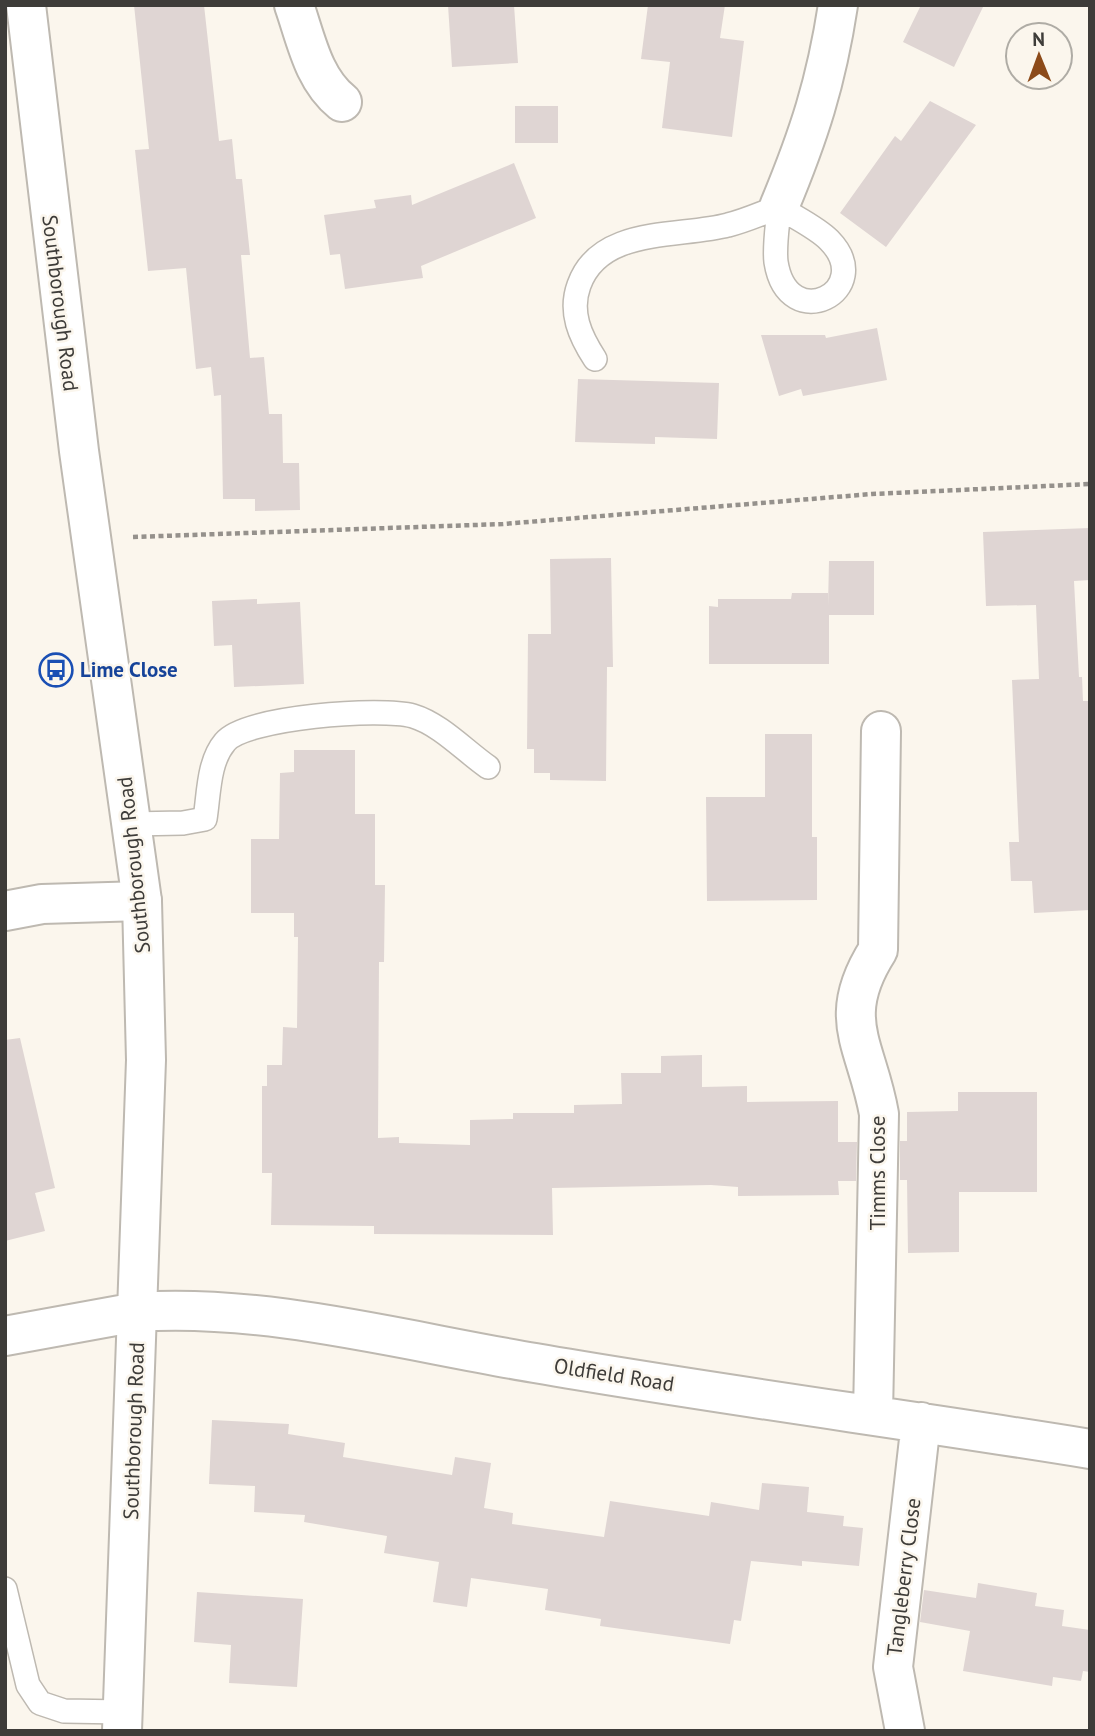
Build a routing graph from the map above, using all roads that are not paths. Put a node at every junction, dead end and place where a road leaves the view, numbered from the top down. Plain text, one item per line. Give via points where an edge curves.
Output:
1 (26, 5) edge
2 (294, 5) edge
3 (838, 5) edge
4 (342, 102) dead end
5 (779, 207) joint
6 (595, 359) dead end
7 (881, 731) dead end
8 (488, 768) dead end
9 (131, 824) junction
10 (142, 901) junction
11 (5, 911) edge
12 (137, 1311) junction
13 (5, 1336) edge
14 (873, 1415) junction
15 (921, 1422) junction
16 (1090, 1449) edge
17 (5, 1589) edge
18 (123, 1721) edge
19 (905, 1731) edge

1 - 9 street, Southborough Road via 50,222
2 - 4 street via 319,75 328,91
3 - 5 street via 828,71 809,135
5 - 6 lane via 727,225 609,247 585,268 573,301 581,338
7 - 14 street, Timms Close via 878,950 863,973 854,1015 856,1038 880,1114
8 - 9 lane via 414,716 310,716 236,732 226,740 215,757 205,819
9 - 10 street, Southborough Road
10 - 11 street via 42,904
10 - 12 street, Southborough Road via 146,1060
12 - 13 street, Oldfield Road
12 - 14 street, Oldfield Road via 215,1312 307,1321 561,1368
12 - 18 street, Southborough Road
14 - 15 street, Oldfield Road
15 - 16 street, Oldfield Road
15 - 19 street, Tangleberry Close via 893,1667
17 - 18 lane via 28,1685 40,1703

